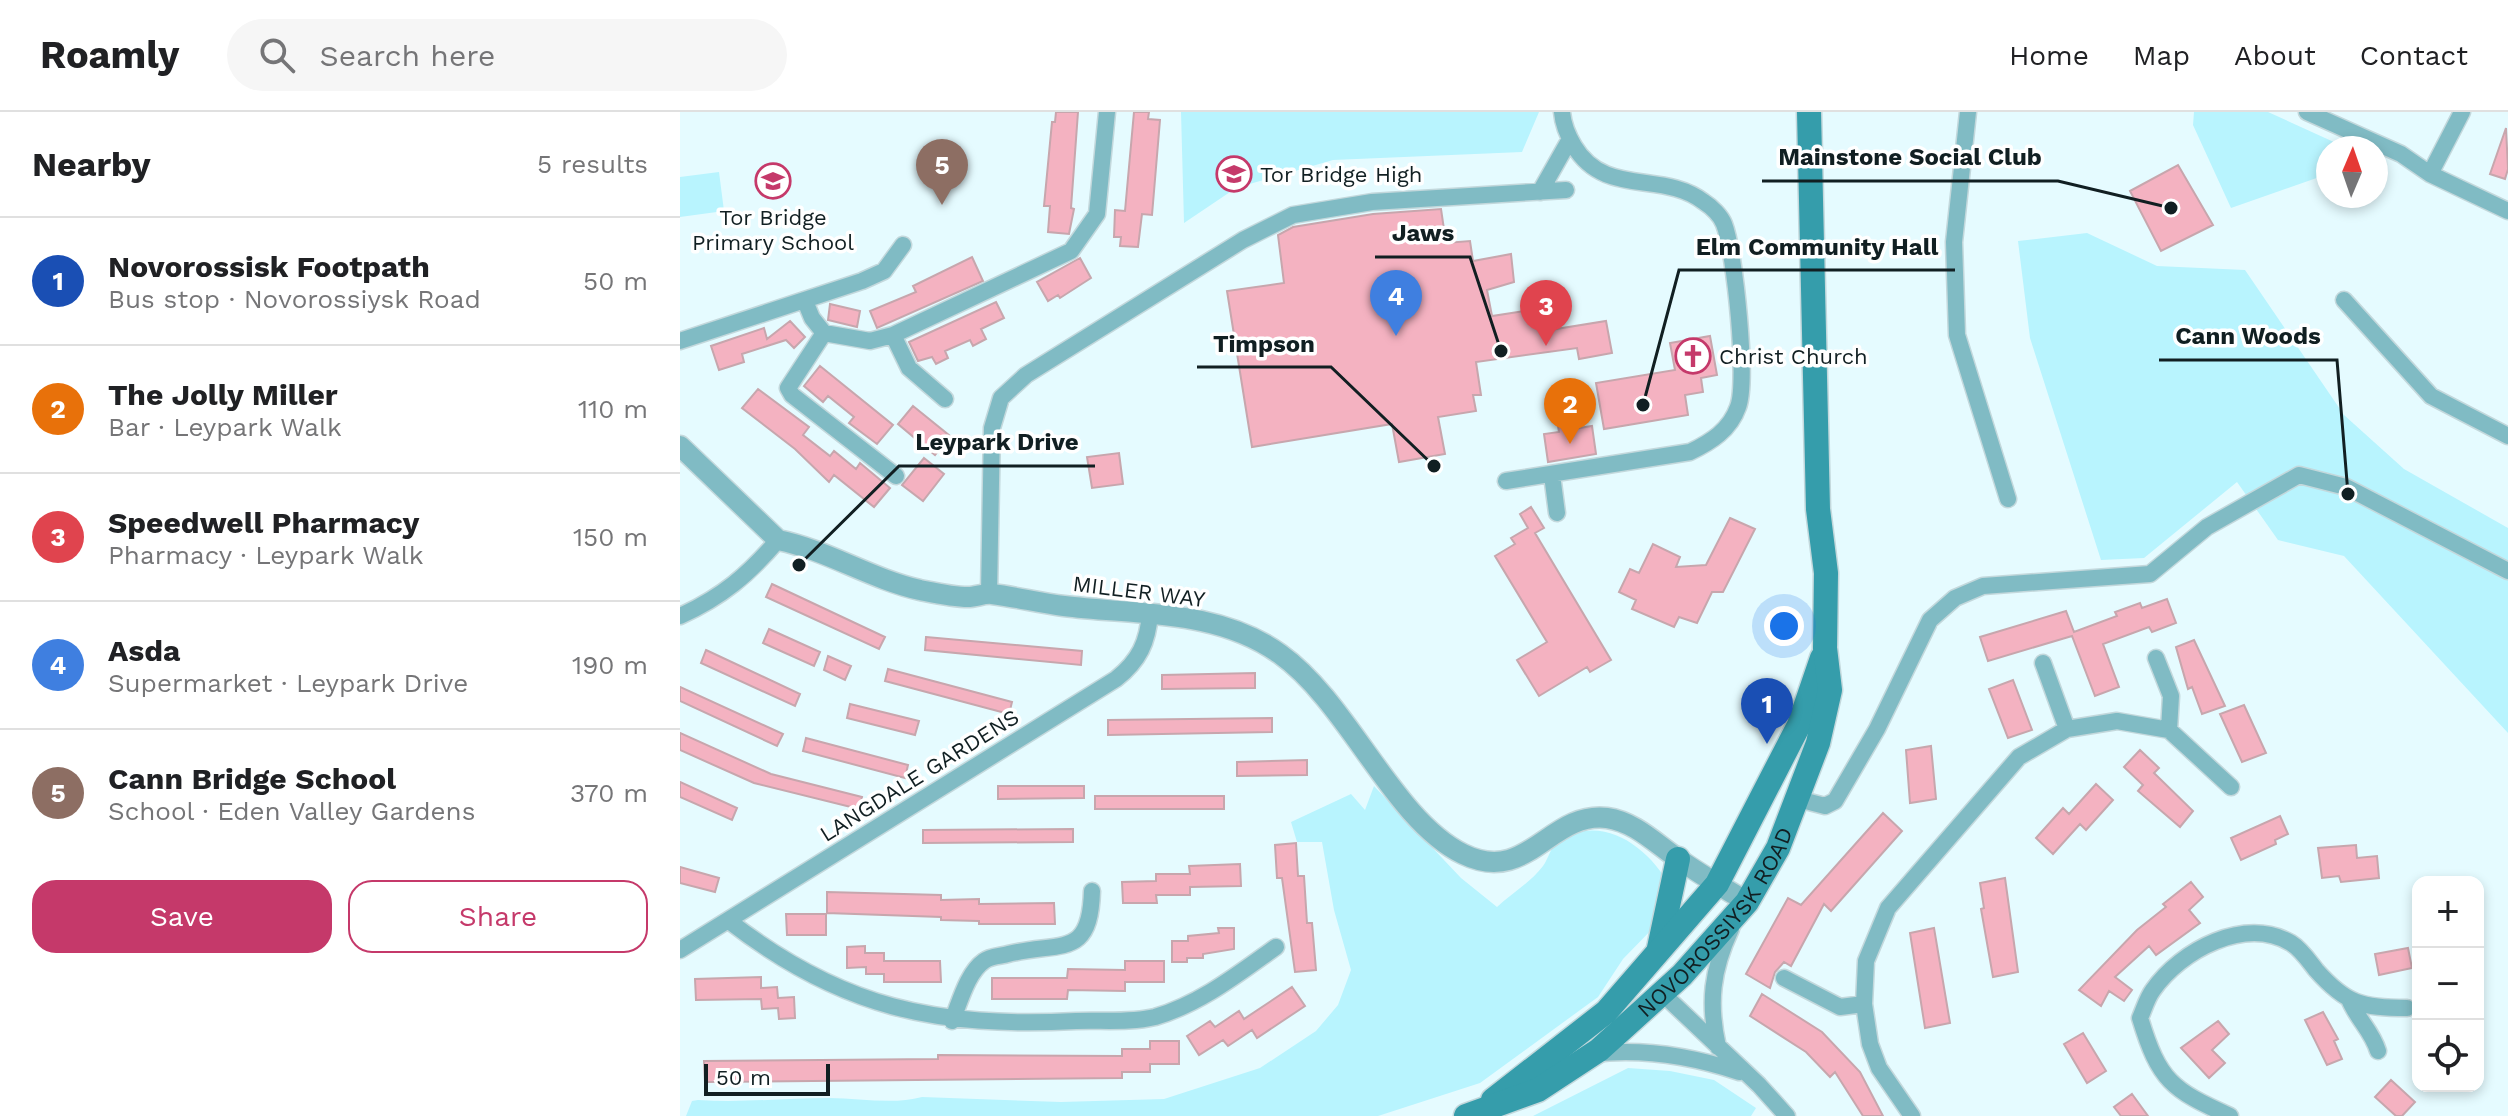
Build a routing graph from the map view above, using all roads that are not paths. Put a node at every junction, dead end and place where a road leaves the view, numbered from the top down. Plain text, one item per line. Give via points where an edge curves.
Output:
1 (1107, 112) edge
2 (1562, 112) edge
3 (1809, 112) edge
4 (1968, 112) edge
5 (2307, 112) edge
6 (2462, 112) edge
7 (1570, 139) junction
8 (2430, 174) junction
9 (1566, 190) dead end
10 (1540, 192) junction
11 (2508, 211) edge
12 (903, 245) dead end
13 (2344, 300) dead end
14 (805, 301) junction
15 (824, 333) junction
16 (893, 335) junction
17 (680, 341) edge
18 (945, 399) dead end
19 (2508, 436) edge
20 (680, 446) edge
21 (1552, 475) junction
22 (896, 476) dead end
23 (1506, 481) dead end
24 (2008, 499) dead end
25 (1557, 513) dead end
26 (778, 540) junction
27 (2508, 571) edge
28 (989, 594) junction
29 (1150, 613) junction
30 (680, 616) edge
31 (1825, 648) junction
32 (2156, 658) dead end
33 (2043, 663) dead end
34 (2067, 729) junction
35 (2169, 730) junction
36 (2231, 787) dead end
37 (1798, 799) junction
38 (1678, 859) junction
39 (1717, 884) junction
40 (1092, 891) dead end
41 (1743, 905) junction
42 (729, 921) junction
43 (1276, 947) dead end
44 (680, 950) edge
45 (1658, 954) junction
46 (1642, 973) junction
47 (1784, 978) dead end
48 (1663, 994) junction
49 (2349, 999) junction
50 (1864, 1004) junction
51 (2407, 1008) dead end
52 (952, 1021) junction
53 (1718, 1047) junction
54 (2378, 1051) dead end
55 (1592, 1054) junction
56 (1748, 1075) junction
57 (1474, 1112) edge
58 (1787, 1116) edge
59 (1912, 1116) edge
60 (2230, 1116) edge

1 - 16 street via 1097,214 1071,251
2 - 7 street
3 - 31 main road, NOVOROSSIYSK ROAD
4 - 24 street via 1954,242 1957,335
5 - 8 street via 2401,154
6 - 8 street
7 - 10 street
7 - 21 street via 1582,160 1607,177 1686,191 1721,218 1734,273 1743,387 1731,423 1690,452
8 - 11 street
9 - 10 street
10 - 28 street via 1372,202 1293,215 1269,224 1010,387 995,411 992,428
12 - 14 street via 884,271
13 - 19 street via 2431,396
14 - 15 street
14 - 17 street
15 - 16 street via 870,341
15 - 22 street via 788,388
16 - 18 street via 909,368
20 - 26 street, MILLER WAY
21 - 23 street
21 - 25 street
26 - 28 street, MILLER WAY via 921,590 969,597
26 - 30 street via 726,594
27 - 37 street via 2346,487 2299,475 2207,527 2150,574 1998,584 1955,598 1930,620 1835,801 1825,806
28 - 29 street, MILLER WAY
29 - 38 street, MILLER WAY via 1223,626 1279,652 1323,694 1401,797 1438,837 1463,854 1485,861 1524,857 1568,825 1606,818 1625,823
29 - 42 street, LANGDALE GARDENS via 1139,658 1116,679
31 - 37 main road, NOVOROSSIYSK ROAD via 1830,690
31 - 39 main road, NOVOROSSIYSK ROAD via 1799,725
32 - 35 street via 2171,696
33 - 34 street
34 - 35 street via 2117,721
34 - 50 street via 2019,757 1888,908 1866,961
35 - 36 street
37 - 41 main road, NOVOROSSIYSK ROAD via 1778,848
38 - 39 street, MILLER WAY
38 - 45 main road
39 - 41 street, MILLER WAY
39 - 45 main road, NOVOROSSIYSK ROAD
40 - 52 street via 1086,933 1070,944 985,960 968,981
41 - 48 main road, NOVOROSSIYSK ROAD
41 - 53 street via 1715,969 1710,998
42 - 44 street, LANGDALE GARDENS
42 - 52 street via 847,993
43 - 52 street via 1206,996 1153,1017 1054,1023
45 - 46 main road, NOVOROSSIYSK ROAD
46 - 48 main road
46 - 57 main road, NOVOROSSIYSK ROAD via 1606,1012
47 - 50 street via 1840,1007
48 - 53 street
48 - 55 main road, NOVOROSSIYSK ROAD
49 - 51 street via 2368,1008
49 - 54 street
49 - 60 street via 2336,993 2294,944 2270,934 2228,935 2178,964 2152,991 2140,1018 2148,1044 2183,1095
50 - 59 street via 1879,1068
53 - 56 street
55 - 56 street via 1679,1055
55 - 57 main road, NOVOROSSIYSK ROAD via 1538,1090
56 - 58 street

